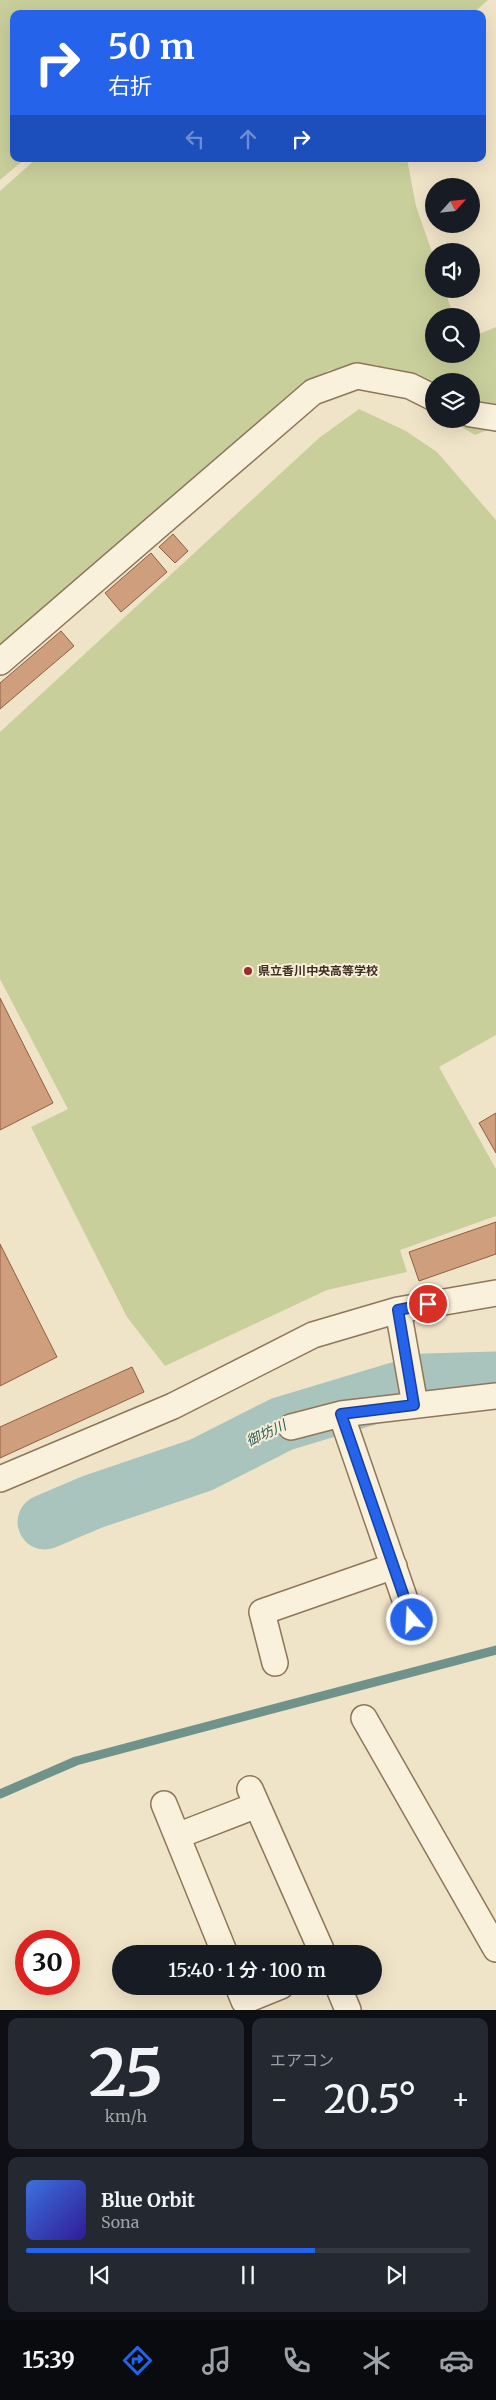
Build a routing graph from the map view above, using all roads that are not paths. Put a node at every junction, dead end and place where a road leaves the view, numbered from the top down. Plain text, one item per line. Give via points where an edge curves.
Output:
1 (425, 394) edge
2 (480, 415) edge
3 (496, 418) edge
4 (0, 662) edge
5 (496, 1293) edge
6 (398, 1310) junction
7 (496, 1396) edge
8 (414, 1405) junction
9 (341, 1414) junction
10 (291, 1427) dead end
11 (0, 1479) edge
12 (394, 1566) junction
13 (412, 1620) dead end
14 (275, 1663) dead end
15 (364, 1718) dead end
16 (164, 1804) dead end
17 (177, 1836) junction
18 (221, 1945) edge
19 (319, 1945) edge
20 (496, 1949) edge
21 (242, 1995) edge
22 (259, 1995) edge
23 (342, 1995) edge
24 (348, 2010) edge

1 - 4 street via 410,386 357,376 313,392
2 - 3 street
5 - 6 street
6 - 8 street
6 - 11 street via 313,1335 173,1406
7 - 8 street
8 - 9 street
9 - 10 street
9 - 12 street
12 - 13 street
12 - 14 street via 262,1612
15 - 20 street
16 - 17 street
17 - 18 street
17 - 19 street via 254,1797
21 - 22 street via 244,2001
23 - 24 street

